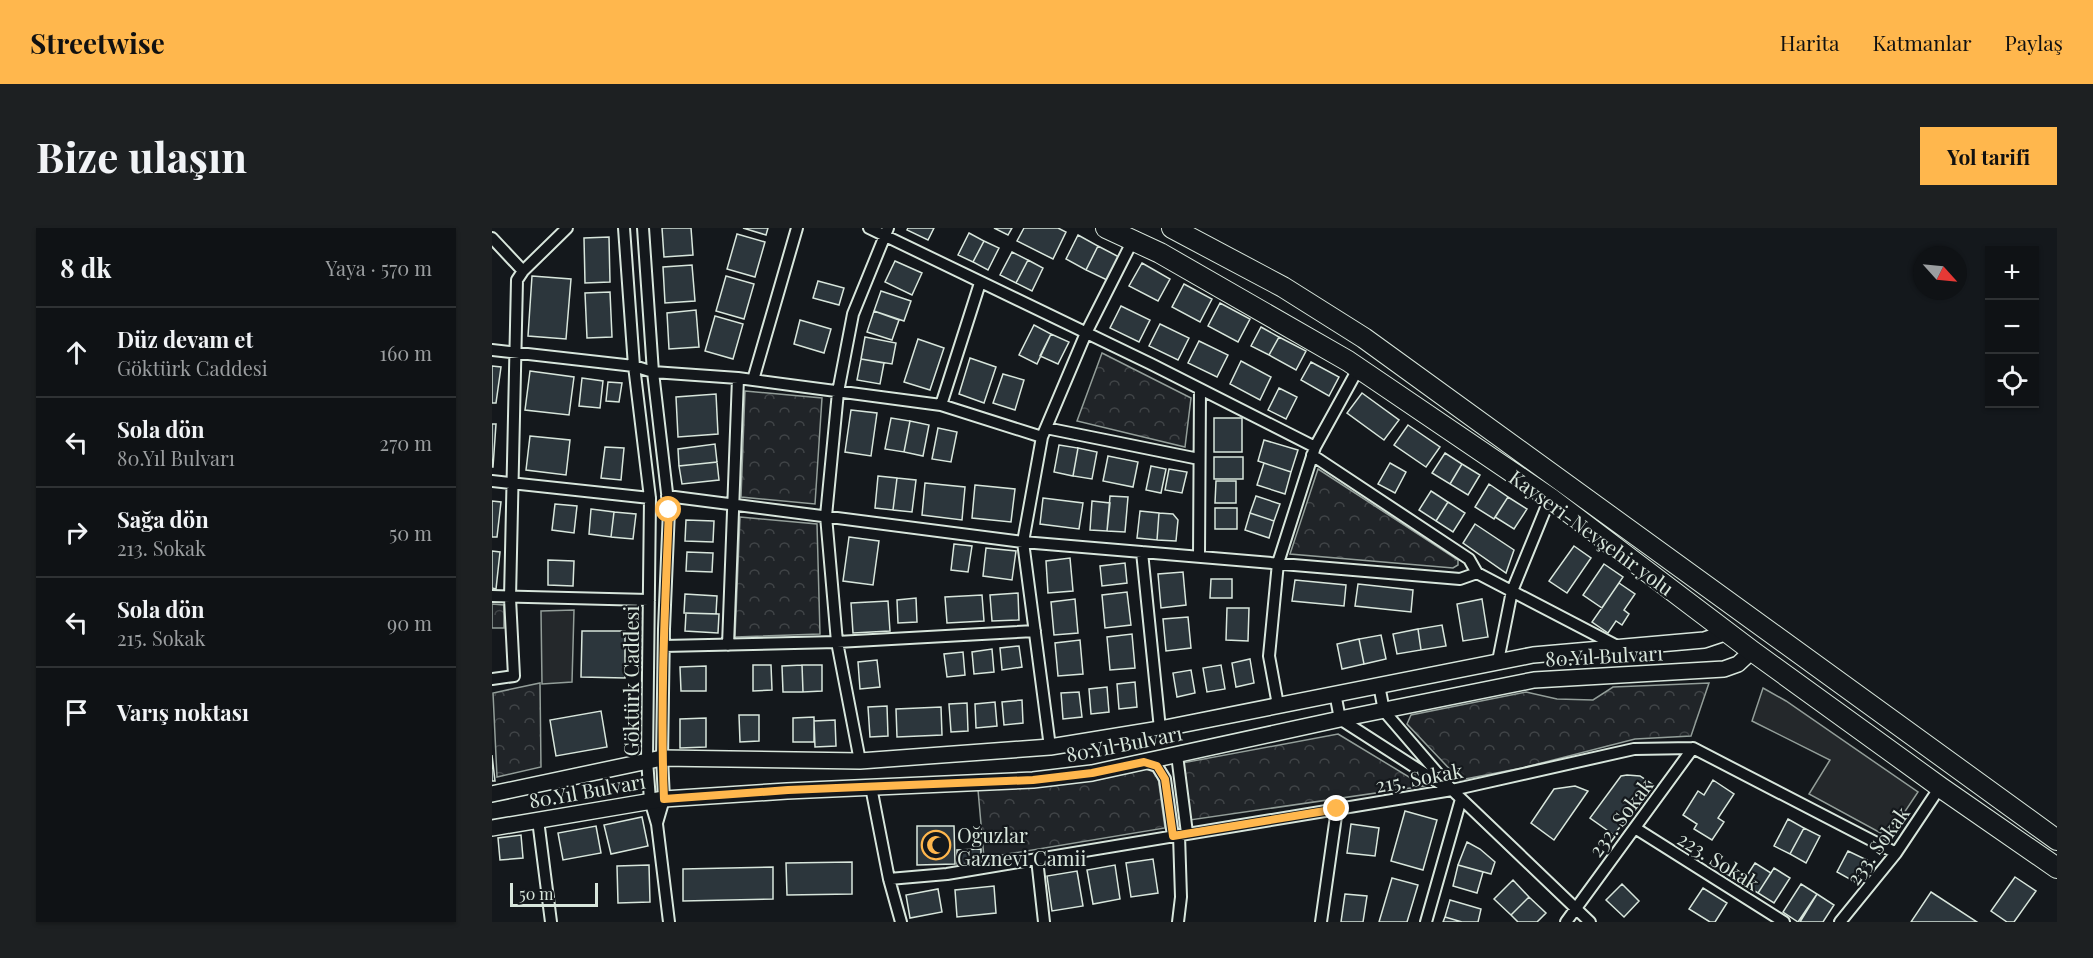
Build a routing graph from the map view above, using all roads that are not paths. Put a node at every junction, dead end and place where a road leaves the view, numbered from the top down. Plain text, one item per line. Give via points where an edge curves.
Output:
1 (567, 228) edge
2 (624, 228) edge
3 (643, 228) edge
4 (796, 228) edge
5 (869, 228) edge
6 (1106, 228) edge
7 (1173, 228) edge
8 (886, 232) edge
9 (492, 238) edge
10 (1133, 240) junction
11 (523, 271) junction
12 (980, 283) junction
13 (1086, 333) junction
14 (492, 350) edge
15 (516, 353) junction
16 (634, 366) junction
17 (1358, 369) junction
18 (653, 372) junction
19 (738, 378) junction
20 (753, 380) junction
21 (1200, 389) junction
22 (837, 392) junction
23 (941, 405) junction
24 (1044, 433) junction
25 (1314, 451) junction
26 (1199, 459) junction
27 (492, 481) edge
28 (513, 484) junction
29 (667, 496) junction
30 (650, 498) junction
31 (1550, 498) junction
32 (734, 505) junction
33 (826, 516) junction
34 (1023, 542) junction
35 (1142, 552) junction
36 (1199, 557) junction
37 (1278, 563) junction
38 (1477, 573) junction
39 (1512, 591) junction
40 (492, 596) edge
41 (510, 598) junction
42 (649, 600) junction
43 (1740, 611) junction
44 (1725, 630) junction
45 (1035, 631) junction
46 (1767, 631) junction
47 (837, 642) junction
48 (728, 645) junction
49 (664, 646) junction
50 (1619, 647) junction
51 (1752, 651) junction
52 (1498, 661) junction
53 (492, 679) edge
54 (1379, 686) junction
55 (1335, 693) junction
56 (1278, 705) junction
57 (1384, 711) junction
58 (1340, 718) junction
59 (1160, 729) junction
60 (1050, 747) junction
61 (1694, 748) junction
62 (1177, 755) junction
63 (655, 759) junction
64 (860, 761) junction
65 (1144, 762) junction
66 (872, 787) junction
67 (1940, 787) junction
68 (1452, 790) junction
69 (492, 794) edge
70 (1461, 799) junction
71 (657, 800) junction
72 (1337, 809) junction
73 (537, 820) junction
74 (492, 828) edge
75 (1635, 828) junction
76 (1180, 834) junction
77 (2057, 840) edge
78 (1896, 853) junction
79 (1038, 859) junction
80 (2057, 868) edge
81 (889, 879) junction
82 (1575, 908) junction
83 (551, 922) edge
84 (669, 922) edge
85 (901, 922) edge
86 (1044, 922) edge
87 (1178, 922) edge
88 (1321, 922) edge
89 (1426, 922) edge
90 (1566, 922) edge
91 (1590, 922) edge
92 (1784, 922) edge
93 (1840, 922) edge

1 - 11 street
2 - 16 street, Göktürk Caddesi
3 - 18 street, Göktürk Caddesi
4 - 20 street
5 - 8 street
6 - 10 highway, Kayseri-Nevşehir yolu
7 - 43 highway, Kayseri-Nevşehir yolu via 1283,287 1364,338
8 - 12 street
8 - 22 street via 852,314
9 - 11 street
10 - 13 street
10 - 17 highway, Kayseri-Nevşehir yolu
11 - 15 street via 517,280
12 - 13 street
12 - 23 street
13 - 21 street
13 - 24 street
14 - 15 street
15 - 16 street
15 - 28 street
16 - 18 street
16 - 30 street, Göktürk Caddesi
17 - 25 street
17 - 31 highway, Kayseri-Nevşehir yolu
18 - 19 street
18 - 29 street, Göktürk Caddesi
19 - 20 street
19 - 32 street
20 - 22 street
21 - 25 street
21 - 26 street
22 - 23 street
22 - 33 street
23 - 24 street
24 - 26 street
24 - 34 street
25 - 37 street
25 - 38 street via 1469,559
26 - 36 street
27 - 28 street
28 - 30 street
28 - 41 street
29 - 32 street
29 - 49 street, Göktürk Caddesi
30 - 42 street, Göktürk Caddesi
31 - 39 street
31 - 44 highway, Kayseri-Nevşehir yolu
32 - 33 street
32 - 48 street
33 - 34 street
33 - 47 street
34 - 35 street
34 - 45 street
35 - 36 street
35 - 59 street
36 - 37 street
37 - 38 street via 1460,579
37 - 56 street via 1269,656
38 - 39 street
39 - 50 street
39 - 52 street
40 - 41 street
41 - 42 street
41 - 53 street via 514,676
42 - 63 street, Göktürk Caddesi
43 - 44 highway
43 - 46 highway, Kayseri-Nevşehir yolu
44 - 50 street, 80.Yıl Bulvarı via 1704,640
44 - 51 highway, Kayseri-Nevşehir yolu
45 - 47 street
45 - 60 street
46 - 51 highway
46 - 77 highway, Kayseri-Nevşehir yolu
47 - 48 street
47 - 64 street
48 - 49 street
49 - 63 street, Göktürk Caddesi
50 - 52 street, 80.Yıl Bulvarı
51 - 57 street, 80.Yıl Bulvarı via 1738,664 1724,669 1534,680
51 - 67 highway, Kayseri-Nevşehir yolu
52 - 54 street, 80.Yıl Bulvarı
54 - 55 street, 80.Yıl Bulvarı
54 - 57 street
55 - 56 street, 80.Yıl Bulvarı
55 - 58 street
56 - 59 street, 80.Yıl Bulvarı
57 - 58 street, 80.Yıl Bulvarı
57 - 68 street
58 - 62 street, 80.Yıl Bulvarı
58 - 68 street
59 - 60 street, 80.Yıl Bulvarı
60 - 64 street, 80.Yıl Bulvarı
61 - 68 street, 215. Sokak via 1634,749
61 - 75 street, 232. Sokak
61 - 78 street, 215. Sokak
62 - 65 street, 80.Yıl Bulvarı
62 - 76 street
63 - 64 street, 80.Yıl Bulvarı
63 - 69 street, 80.Yıl Bulvarı
63 - 71 street, Göktürk Caddesi
63 - 71 street, Göktürk Caddesi
65 - 66 street, 80.Yıl Bulvarı via 1033,780
65 - 76 street via 1157,766 1165,779
66 - 71 street, 80.Yıl Bulvarı
66 - 81 street
67 - 78 street, 233. Sokak
67 - 80 highway, Kayseri-Nevşehir yolu
68 - 70 street
68 - 72 street, 215. Sokak
70 - 82 street
70 - 89 street
71 - 73 street, 80.Yıl Bulvarı
71 - 84 street, Göktürk Caddesi
72 - 76 street, 215. Sokak
72 - 88 street
73 - 74 street, 80.Yıl Bulvarı
73 - 83 street
75 - 82 street, 232. Sokak
75 - 92 street, 223. Sokak
76 - 79 street, 215. Sokak
76 - 87 street
78 - 93 street, 233. Sokak
79 - 81 street, 215. Sokak
79 - 86 street
81 - 85 street
82 - 90 street, 232. Sokak
82 - 91 street

